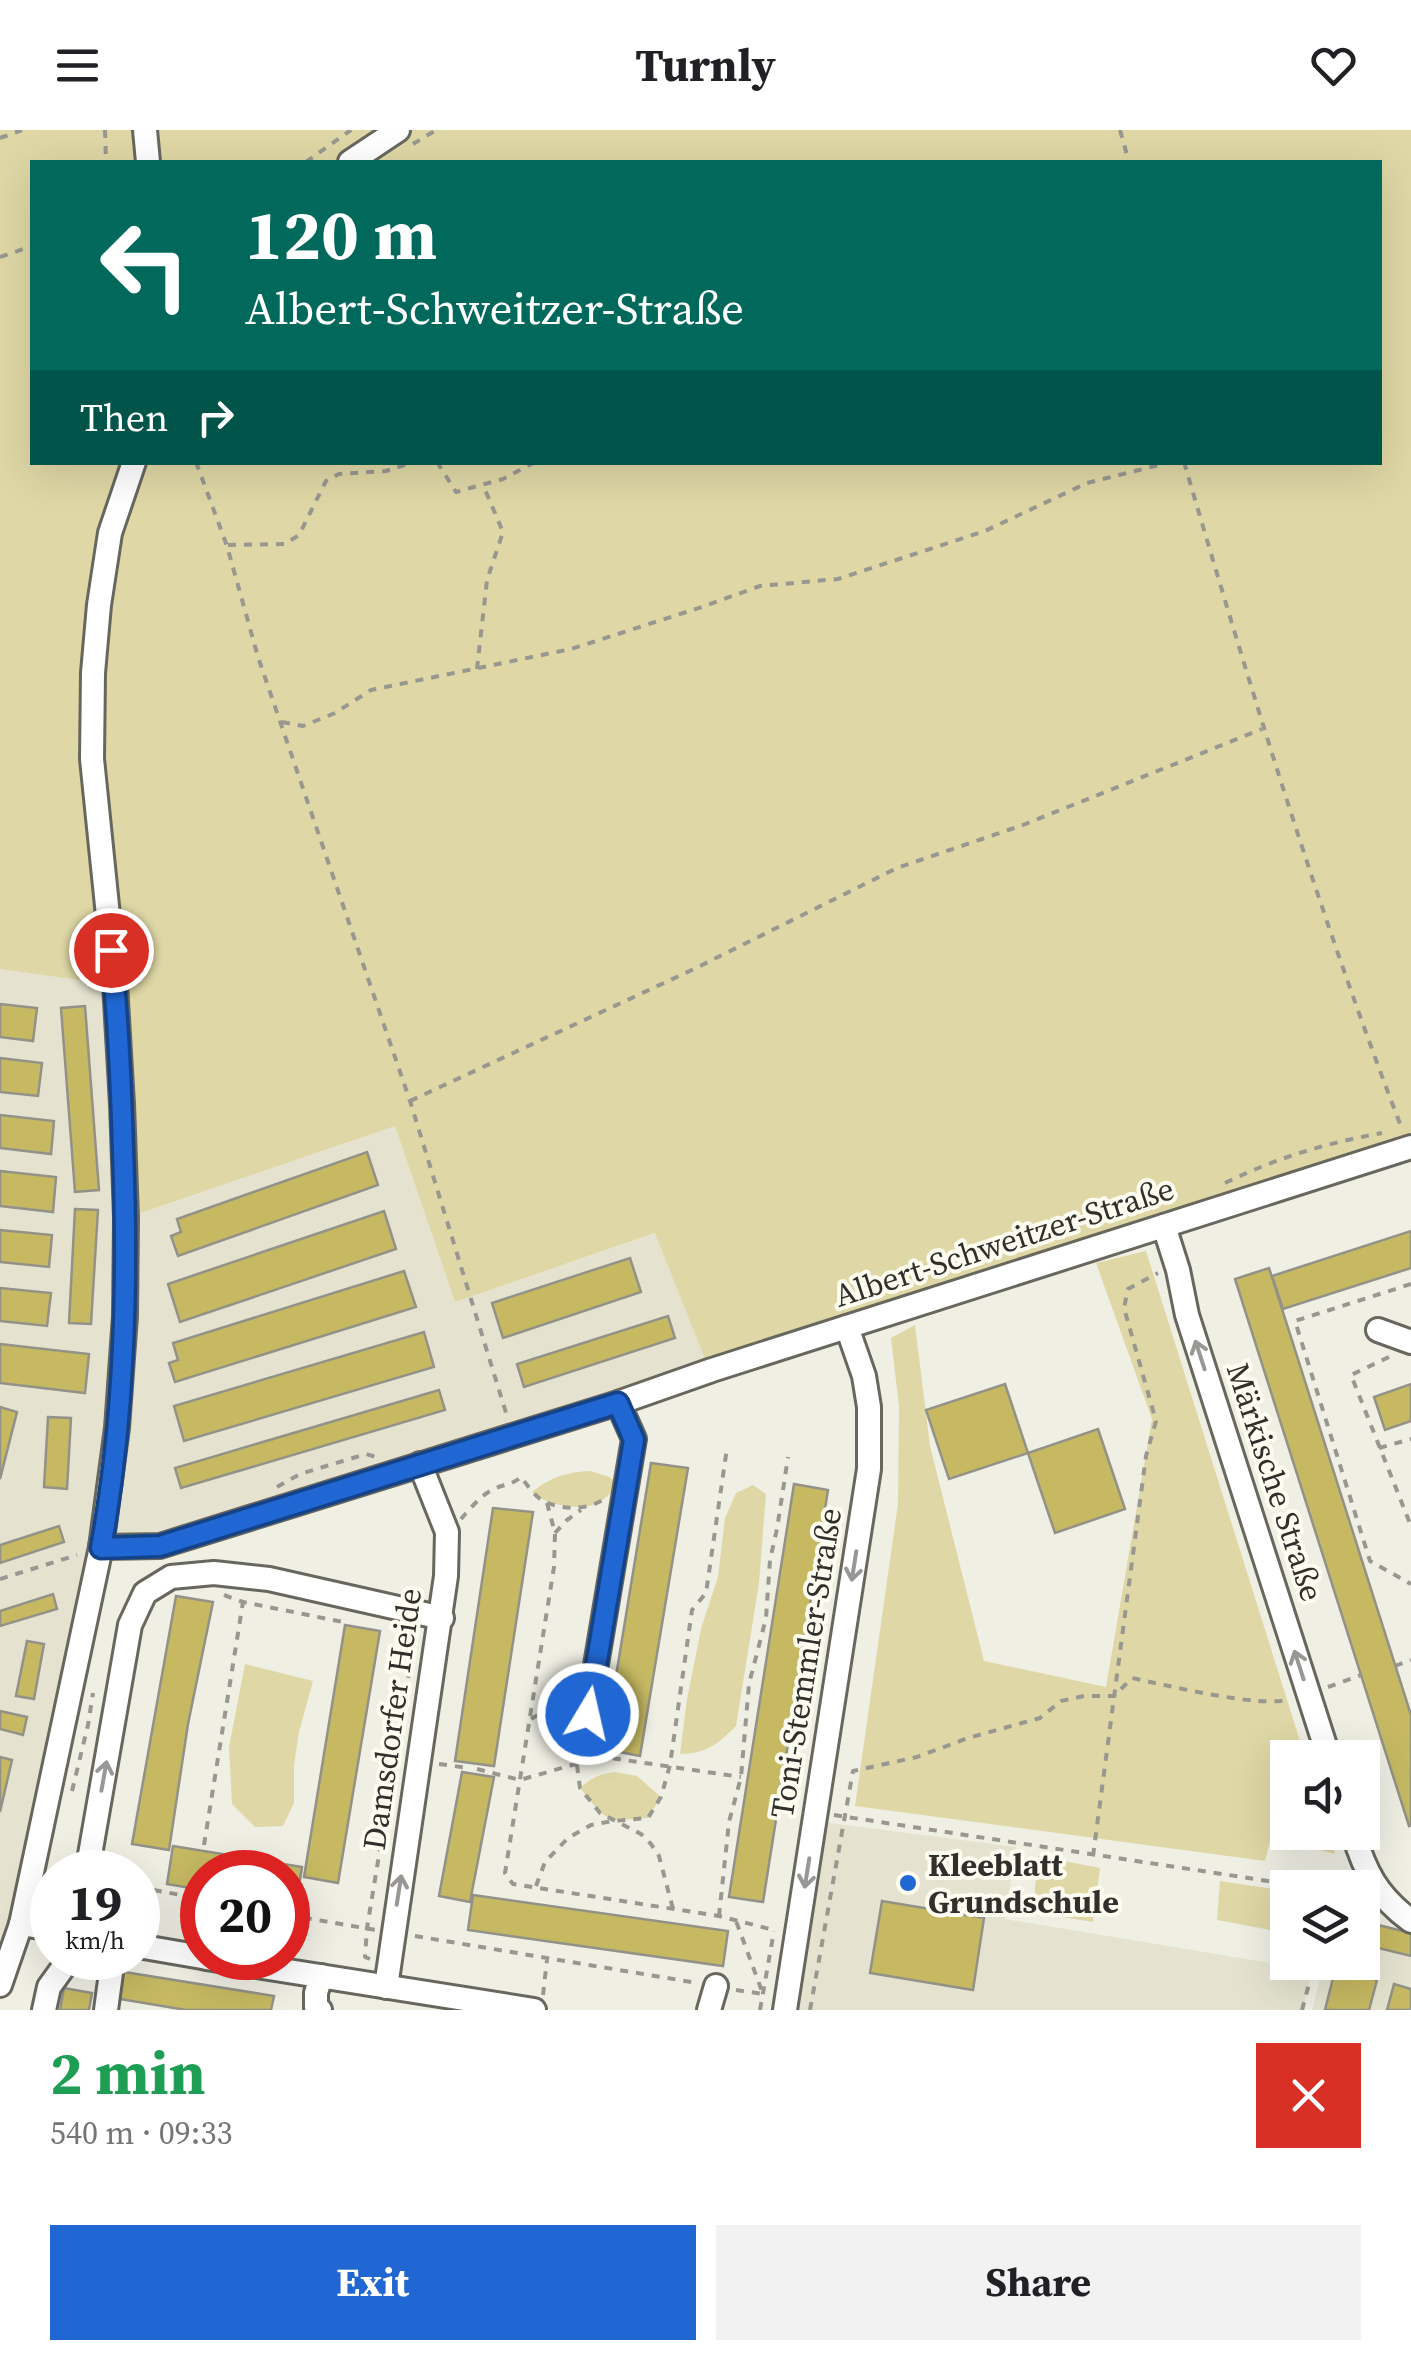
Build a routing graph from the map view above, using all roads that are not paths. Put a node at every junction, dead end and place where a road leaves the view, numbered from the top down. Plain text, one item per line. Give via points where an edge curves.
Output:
1 (145, 130) edge
2 (398, 130) edge
3 (148, 160) edge
4 (353, 160) edge
5 (133, 465) edge
6 (1406, 1138) edge
7 (1164, 1226) junction
8 (847, 1327) junction
9 (1378, 1330) dead end
10 (1404, 1348) edge
11 (618, 1403) junction
12 (420, 1464) junction
13 (101, 1548) junction
14 (430, 1615) junction
15 (1323, 1740) edge
16 (580, 1753) road end
17 (91, 1850) edge
18 (1358, 1850) edge
19 (1411, 1921) edge
20 (21, 1924) junction
21 (30, 1925) edge
22 (310, 1974) edge
23 (321, 1976) junction
24 (387, 1976) junction
25 (54, 1980) edge
26 (110, 1980) edge
27 (0, 1984) edge
28 (716, 1986) road end
29 (316, 2009) edge
30 (44, 2010) edge
31 (106, 2010) edge
32 (532, 2010) edge
33 (710, 2010) edge
34 (785, 2010) edge

1 - 3 street
2 - 4 street
5 - 13 street via 110,533 93,673 92,759 114,984 126,1218 118,1408
6 - 7 street, Albert-Schweitzer-Straße
7 - 8 street, Albert-Schweitzer-Straße
15 -> 7 street, Märkische Straße
8 - 11 street, Albert-Schweitzer-Straße
8 -> 34 street, Toni-Stemmler-Straße via 864,1376 868,1470
9 - 10 street
11 - 12 street, Albert-Schweitzer-Straße
11 - 16 street via 634,1440
12 - 13 street, Albert-Schweitzer-Straße via 160,1546
12 - 14 street, Damsdorfer Heide via 447,1532 446,1576
13 - 20 street
17 -> 14 street via 130,1626 145,1593 171,1576 214,1573 268,1578
24 -> 14 street, Damsdorfer Heide via 420,1761
18 - 19 street via 1380,1894
20 - 21 street
20 - 27 street
22 - 23 street
23 - 24 street
23 - 29 street
24 - 32 street
25 - 30 street
26 - 31 street
28 - 33 street

